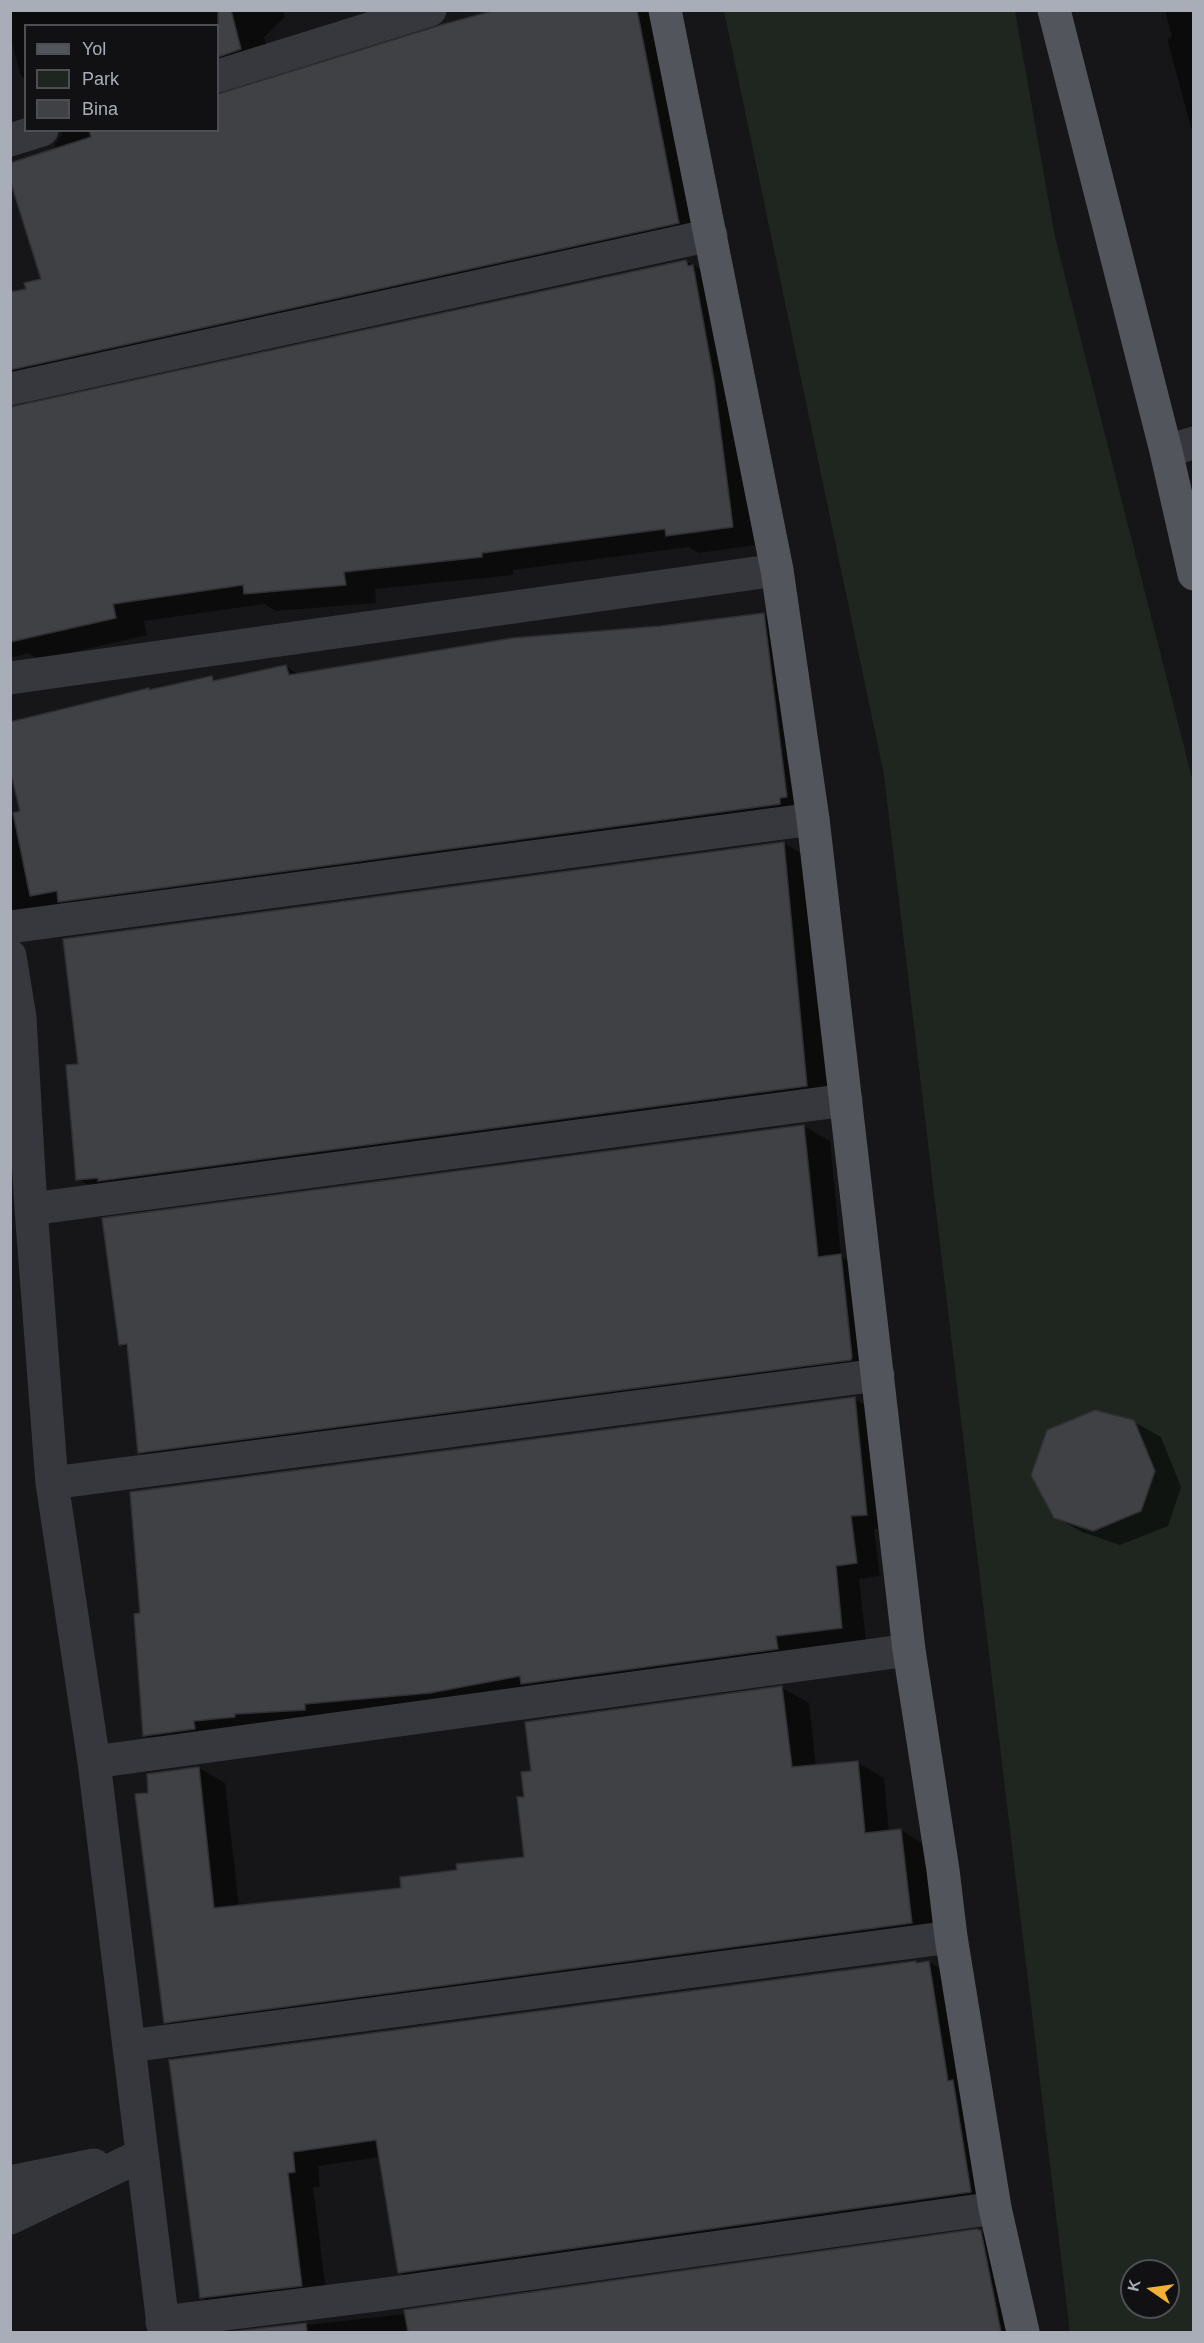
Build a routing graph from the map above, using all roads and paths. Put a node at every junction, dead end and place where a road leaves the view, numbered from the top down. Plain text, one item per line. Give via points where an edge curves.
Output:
1 (430, 10) edge
2 (664, 10) edge
3 (1054, 10) edge
4 (219, 76) edge
5 (36, 132) edge
6 (10, 140) edge
7 (711, 235) junction
8 (10, 389) edge
9 (1180, 447) edge
10 (777, 570) junction
11 (1194, 574) edge
12 (10, 678) edge
13 (813, 819) junction
14 (10, 927) edge
15 (10, 956) edge
16 (15, 1019) edge
17 (846, 1100) junction
18 (31, 1209) junction
19 (878, 1375) junction
20 (52, 1483) junction
21 (909, 1650) junction
22 (94, 1762) junction
23 (951, 1937) junction
24 (130, 2046) junction
25 (142, 2155) junction
26 (10, 2182) edge
27 (995, 2208) junction
28 (10, 2218) edge
29 (163, 2327) edge
30 (1023, 2332) edge

1 - 4 street
2 - 7 main road
3 - 9 main road
5 - 6 street
7 - 8 street
7 - 10 main road
9 - 11 main road
10 - 12 street
10 - 13 main road
13 - 14 street
13 - 17 main road
15 - 16 street
16 - 18 street
17 - 18 street
17 - 19 main road
18 - 20 street
19 - 20 street
19 - 21 main road
20 - 22 street
21 - 22 street
21 - 23 main road
22 - 24 street
23 - 24 street
23 - 27 main road
24 - 25 street
25 - 26 street
25 - 28 street
25 - 29 street
27 - 29 street
27 - 30 main road

